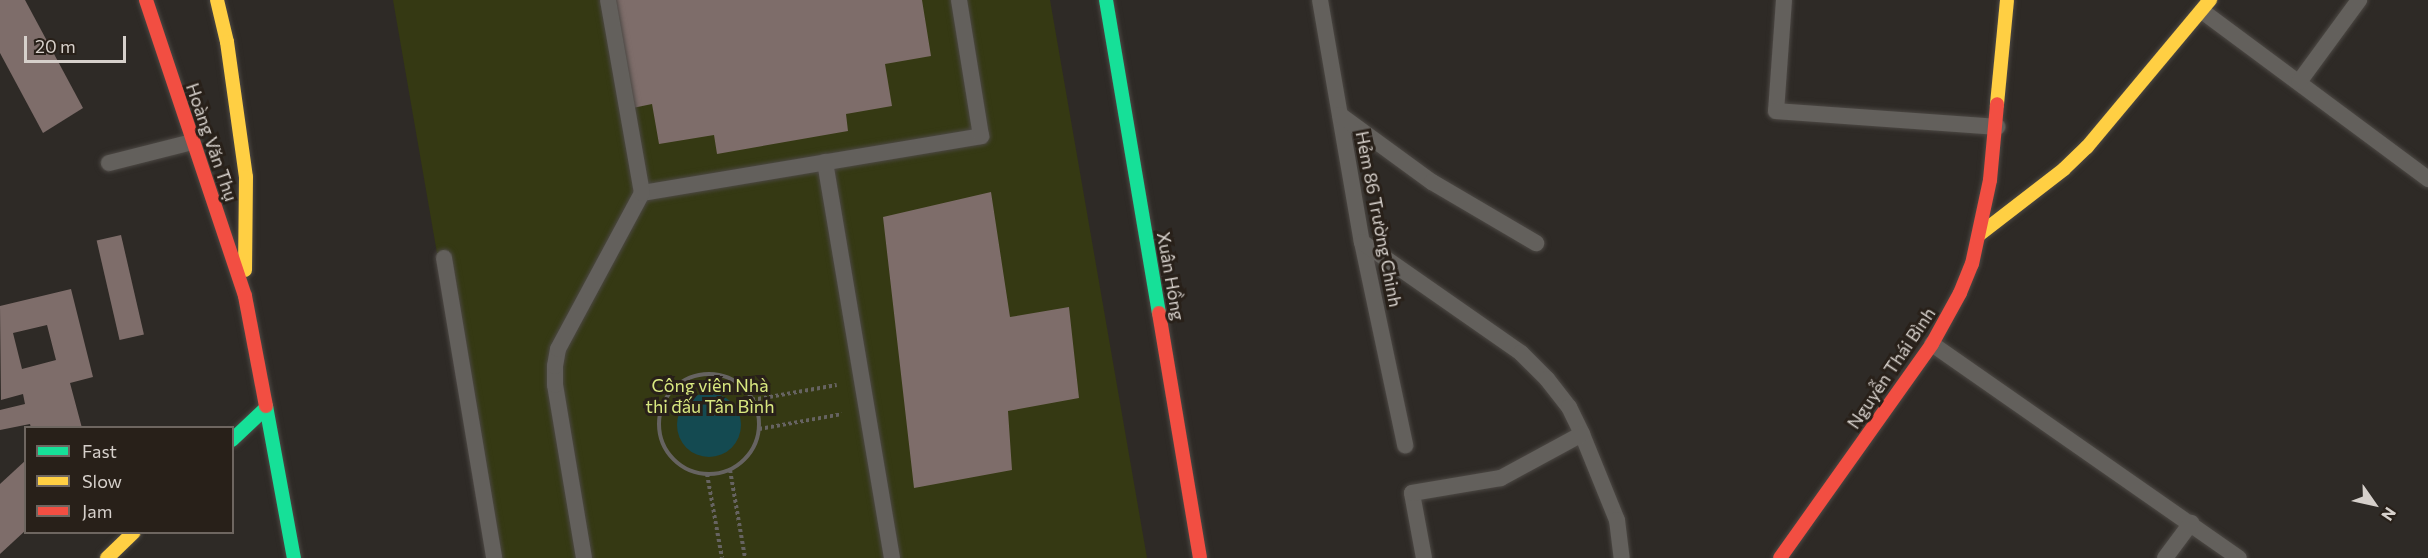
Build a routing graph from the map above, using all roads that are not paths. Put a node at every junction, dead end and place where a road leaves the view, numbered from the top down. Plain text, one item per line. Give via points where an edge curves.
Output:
1 (146, 0) edge
2 (217, 0) edge
3 (609, 0) edge
4 (959, 0) edge
5 (1106, 0) edge
6 (1320, 0) edge
7 (1784, 0) edge
8 (2007, 0) edge
9 (2359, 0) edge
10 (2206, 5) edge
11 (2299, 82) junction
12 (1340, 115) junction
13 (1997, 127) junction
14 (192, 142) junction
15 (825, 162) junction
16 (109, 163) dead end
17 (2428, 179) edge
18 (642, 193) junction
19 (1980, 234) junction
20 (1362, 242) junction
21 (1536, 243) dead end
22 (444, 258) dead end
23 (245, 296) junction
24 (1932, 344) junction
25 (266, 408) junction
26 (1582, 434) junction
27 (234, 438) edge
28 (1406, 445) dead end
29 (2191, 523) junction
30 (132, 534) edge
31 (107, 558) edge
32 (294, 558) edge
33 (494, 558) edge
34 (584, 558) edge
35 (892, 558) edge
36 (1200, 558) edge
37 (1424, 558) edge
38 (1622, 558) edge
39 (1780, 558) edge
40 (2165, 558) edge
41 (2239, 558) edge

1 - 14 main road, Hoàng Văn Thụ
2 - 23 main road, Hoàng Văn Thụ via 227,42 246,177
3 - 18 lane
4 - 15 lane via 981,136
5 - 36 main road, Xuân Hồng
6 - 12 lane, Hẻm 86 Trường Chinh
7 - 13 lane via 1776,111
8 - 13 main road, Nguyễn Thái Bình
9 - 11 lane
10 - 11 lane
10 - 19 main road via 2087,147 2064,170
11 - 17 lane
12 - 20 lane, Hẻm 86 Trường Chinh
12 - 21 lane via 1432,182
13 - 19 main road, Nguyễn Thái Bình
14 - 16 lane
14 - 23 main road, Hoàng Văn Thụ
15 - 18 lane
15 - 35 lane
18 - 34 lane via 558,349 555,366
19 - 24 main road, Nguyễn Thái Bình via 1960,293
20 - 26 lane via 1521,353 1569,407
20 - 28 lane, Hẻm 86 Trường Chinh
22 - 33 lane
23 - 25 main road, Hoàng Văn Thụ
24 - 29 lane
24 - 39 main road, Nguyễn Thái Bình
25 - 27 main road
25 - 32 main road, Hoàng Văn Thụ
26 - 37 lane via 1502,478 1412,493
26 - 38 lane via 1617,520
29 - 40 lane
29 - 41 lane
30 - 31 main road

